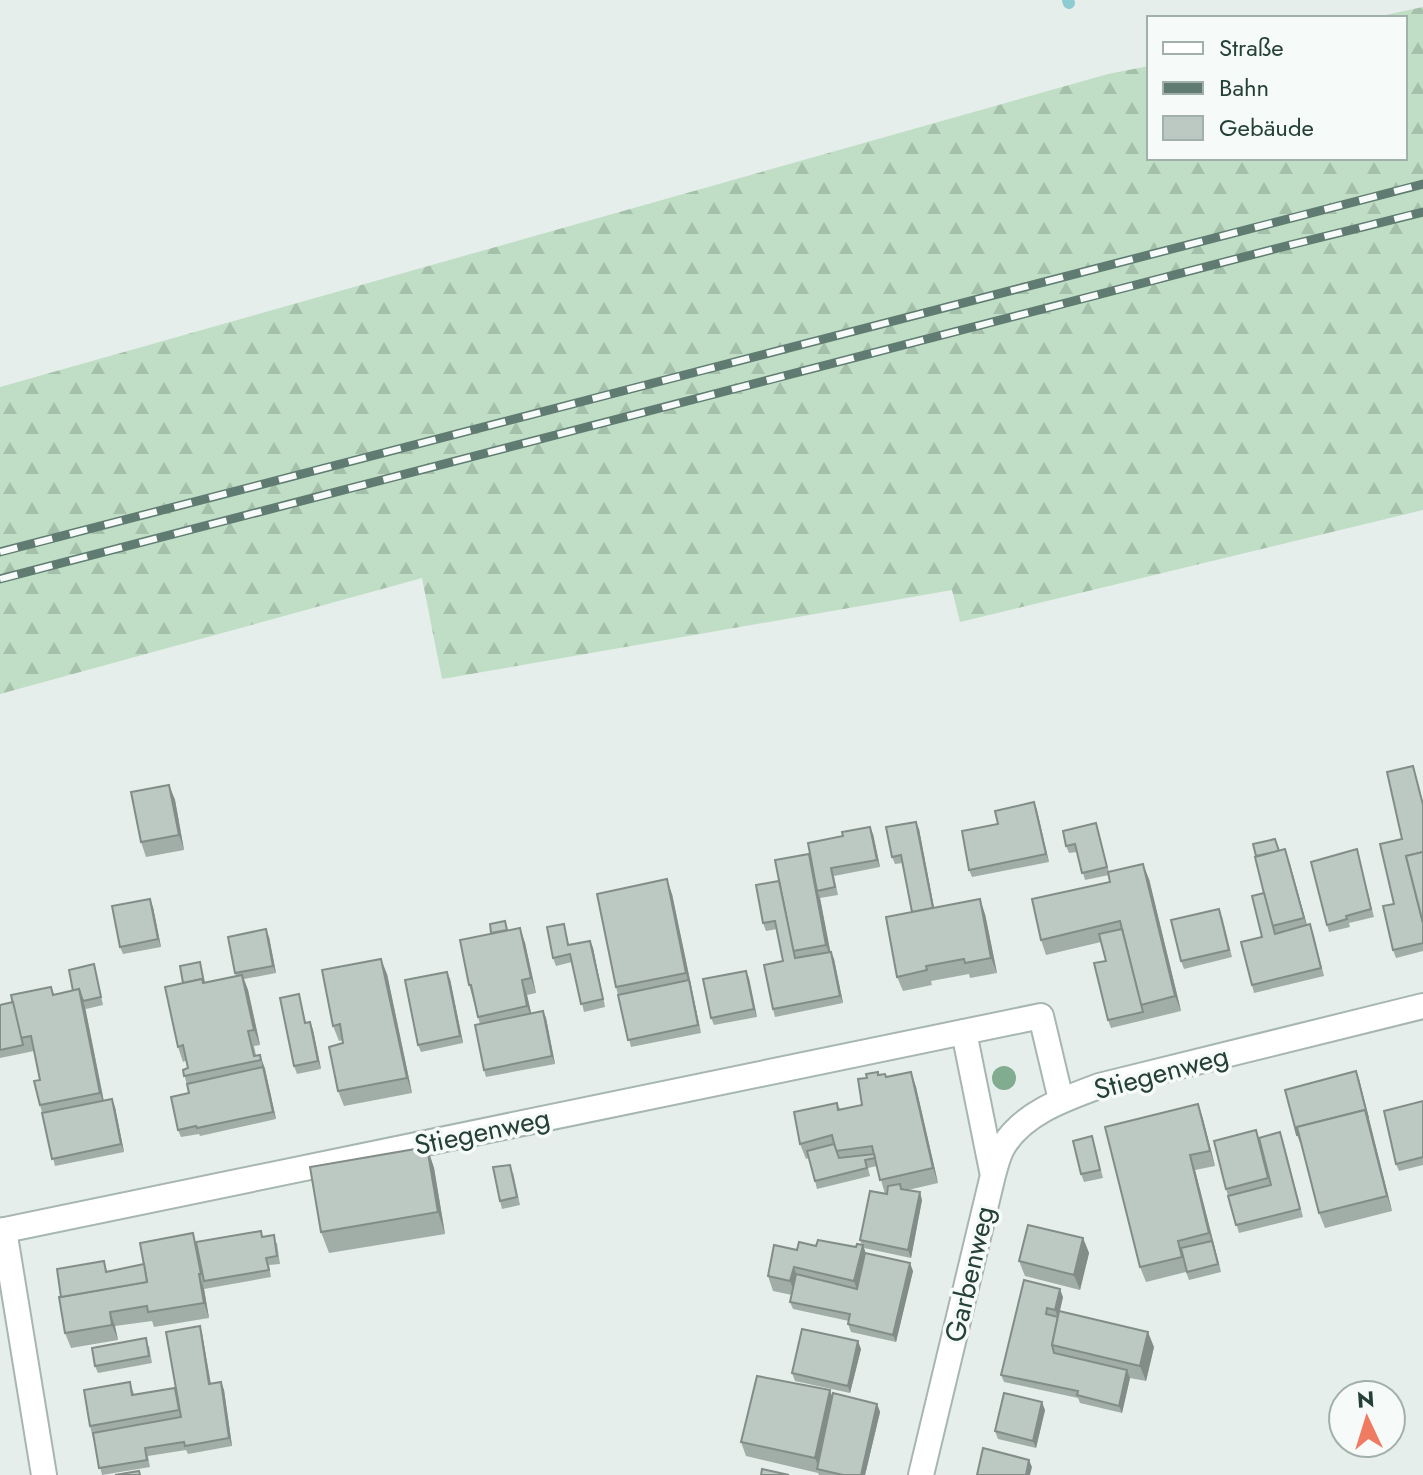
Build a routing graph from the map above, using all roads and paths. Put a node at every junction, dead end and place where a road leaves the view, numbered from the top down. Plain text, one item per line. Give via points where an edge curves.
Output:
1 (1423, 1006) edge
2 (964, 1032) junction
3 (1061, 1100) junction
4 (993, 1175) junction
5 (2, 1230) edge
6 (44, 1475) edge
7 (921, 1475) edge

1 - 3 street, Stiegenweg
2 - 3 street, Stiegenweg via 1041,1016
2 - 4 street
2 - 5 street, Stiegenweg
3 - 4 street, Garbenweg via 1016,1129 1001,1148
4 - 7 street, Garbenweg
5 - 6 street

